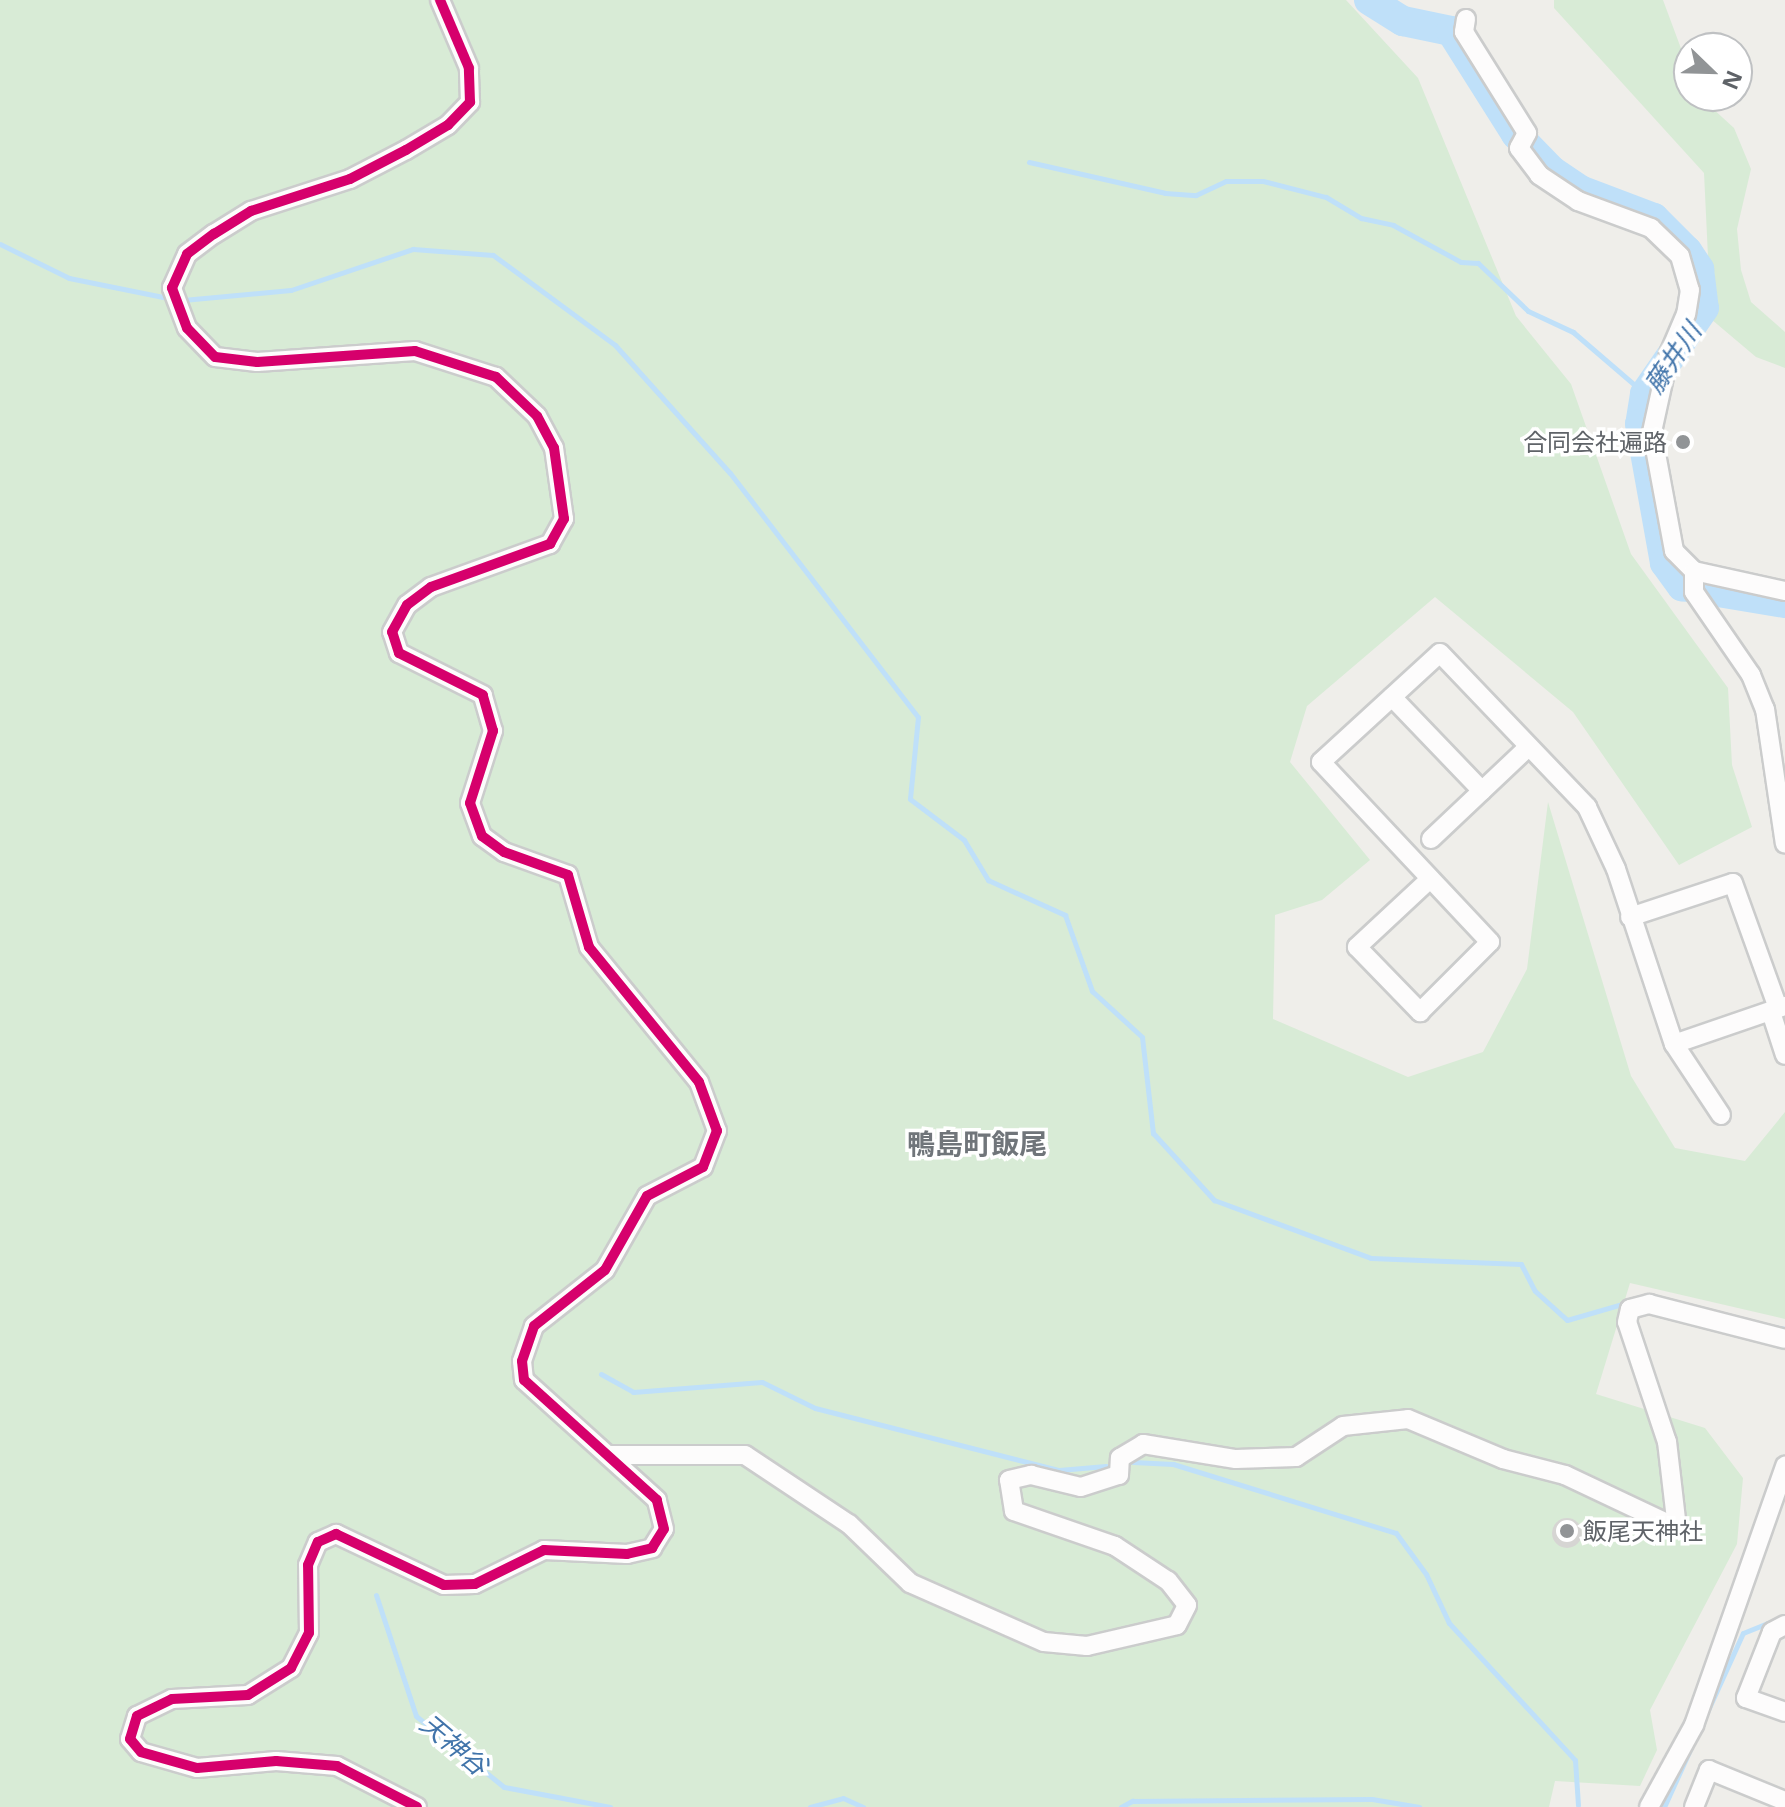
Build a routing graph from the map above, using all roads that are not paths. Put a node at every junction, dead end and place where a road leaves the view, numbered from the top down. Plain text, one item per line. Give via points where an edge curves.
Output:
1 (440, 0) edge
2 (1466, 19) dead end
3 (1693, 580) junction
4 (1785, 591) edge
5 (1392, 697) junction
6 (1523, 752) dead end
7 (1482, 791) junction
8 (1431, 839) dead end
9 (1785, 844) edge
10 (1430, 879) junction
11 (1630, 917) junction
12 (1778, 1009) edge
13 (1674, 1044) junction
14 (1785, 1055) edge
15 (1721, 1115) dead end
16 (1785, 1339) edge
17 (610, 1455) junction
18 (1785, 1466) edge
19 (1785, 1625) edge
20 (1785, 1712) edge
21 (1785, 1801) edge
22 (417, 1807) edge
23 (1649, 1807) edge
24 (1694, 1807) edge

1 - 17 street via 469,68 470,102 448,125 350,179 251,211 214,234 187,254 172,288 180,315 215,357 257,362 415,351 466,362 520,395 554,448 564,519 550,544 431,587 407,605 392,632 399,653 483,695 493,731 470,803 482,836 504,852 568,875 589,947 632,994 712,1107 717,1131 703,1167 647,1196 605,1270 534,1326 527,1342 524,1380
2 - 3 street via 1464,32 1539,175 1563,193 1651,228 1680,256 1690,290 1669,354 1653,448 1674,551
3 - 4 street
3 - 9 street via 1751,675 1765,709
5 - 7 street
5 - 10 street via 1321,762
5 - 11 street via 1440,653 1587,807
6 - 7 street
7 - 8 street
10 - 10 street via 1490,942 1420,1012 1357,947
11 - 12 street via 1733,883
11 - 13 street
12 - 13 street
12 - 14 street
13 - 15 street
16 - 17 street via 1649,1304 1630,1309 1627,1322 1667,1442 1677,1528 1565,1475 1503,1459 1408,1419 1343,1426 1296,1457 1236,1459 1143,1444 1120,1458 1119,1475 1081,1487 1031,1475 1009,1480 1014,1511 1115,1546 1168,1581 1187,1605 1177,1625 1087,1646 1044,1642 910,1583 849,1524 745,1455
17 - 22 street via 657,1500 664,1529 652,1548 627,1554 544,1550 475,1584 444,1585 336,1534 318,1542 308,1565 309,1633 291,1668 248,1695 172,1699 137,1716 130,1739 141,1752 211,1769 276,1761 337,1766
18 - 23 street via 1694,1725
19 - 20 street via 1772,1632 1746,1698
21 - 24 street via 1709,1770

